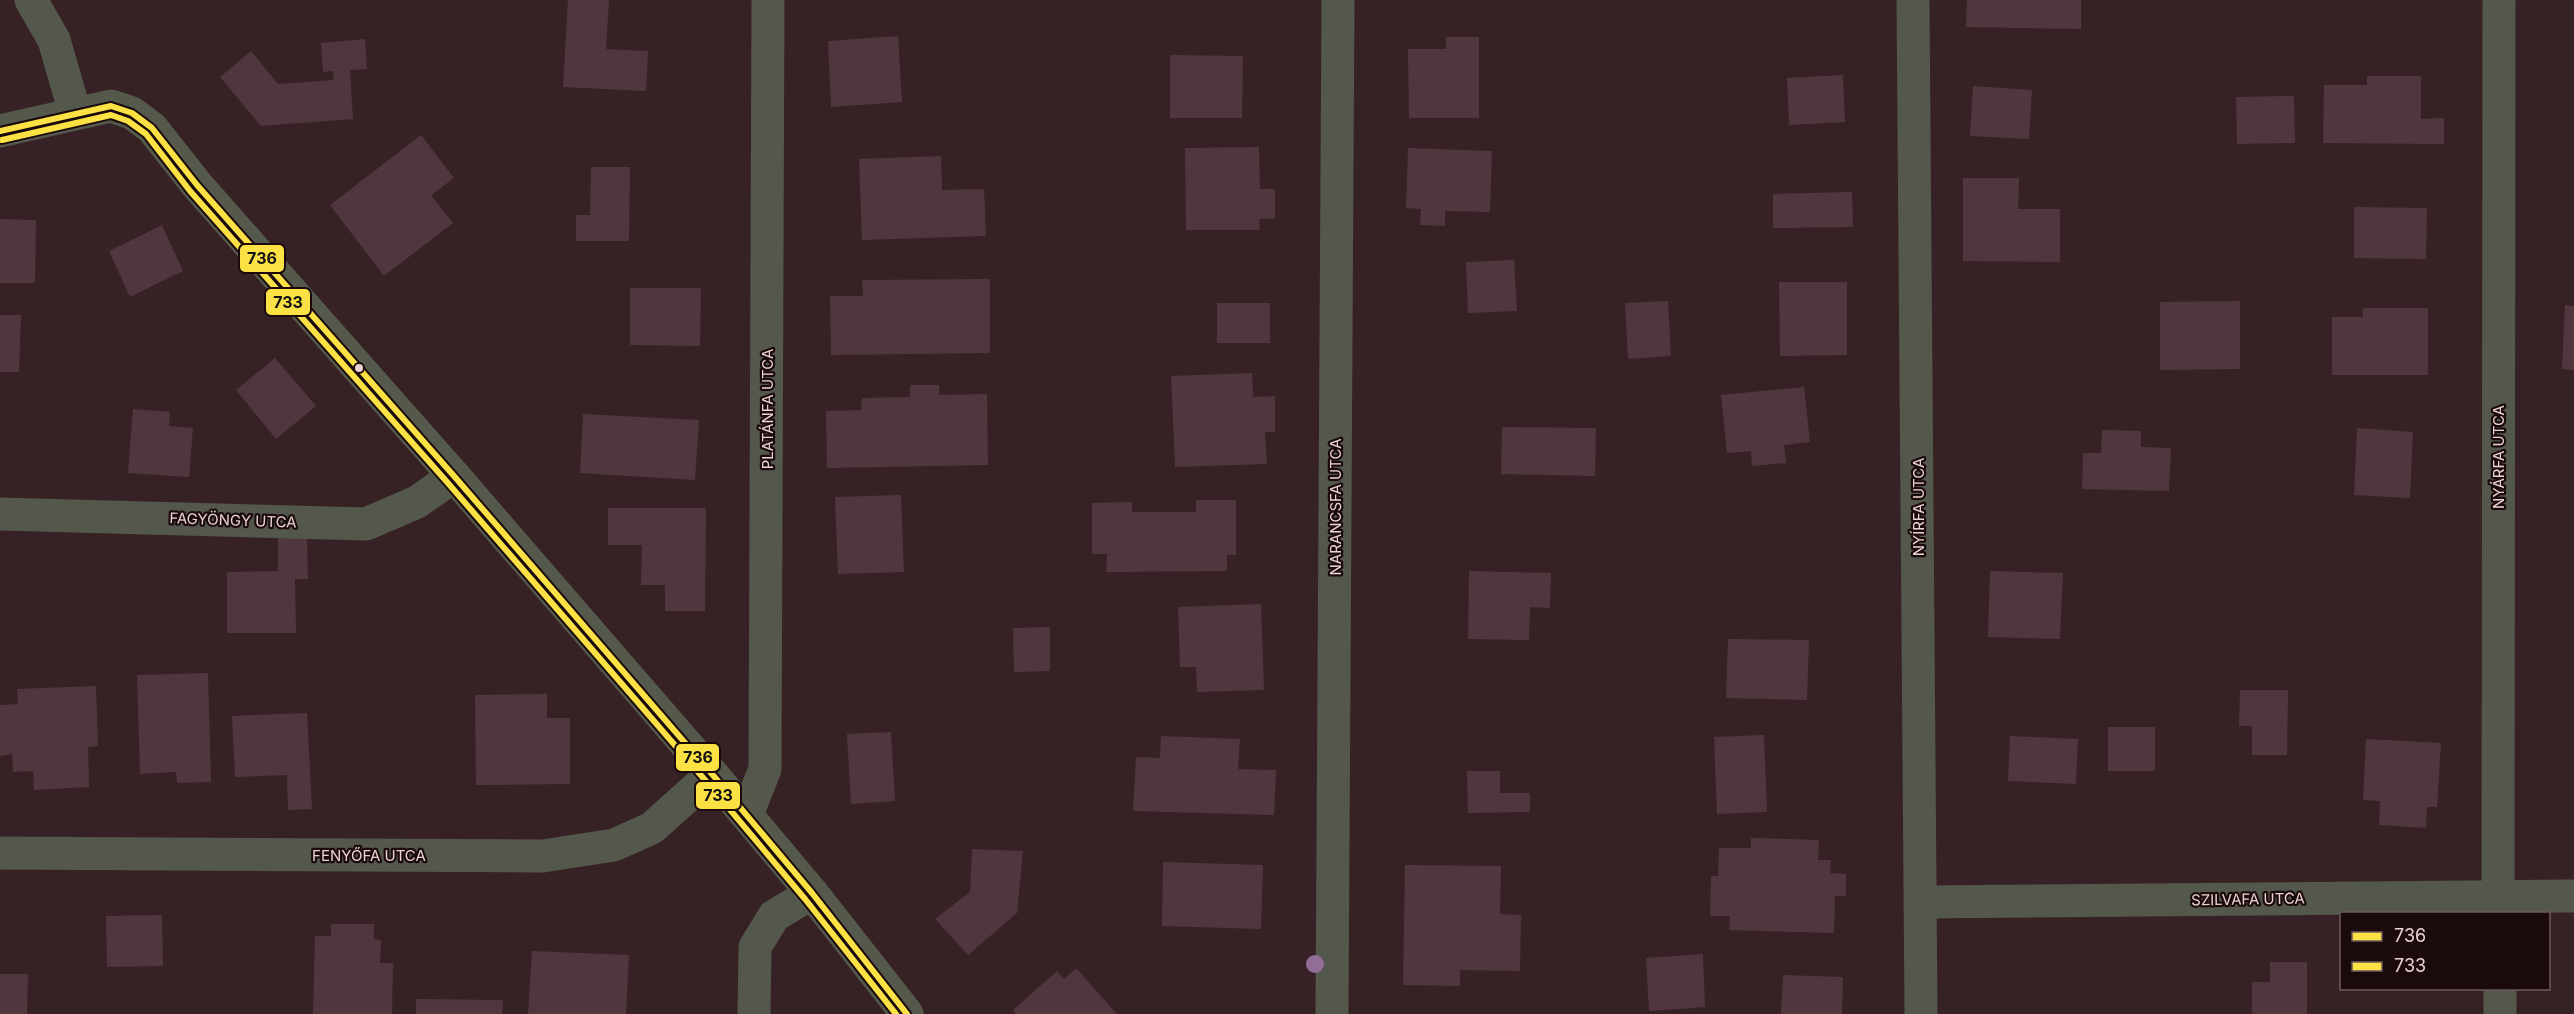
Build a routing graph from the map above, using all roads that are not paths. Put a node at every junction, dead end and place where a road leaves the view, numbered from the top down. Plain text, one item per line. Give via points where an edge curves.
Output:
1 (31, 0) edge
2 (768, 0) edge
3 (1338, 0) edge
4 (1914, 0) edge
5 (2499, 0) edge
6 (75, 113) junction
7 (0, 131) edge
8 (454, 476) junction
9 (0, 514) edge
10 (712, 774) junction
11 (747, 815) junction
12 (0, 854) edge
13 (812, 893) junction
14 (2574, 896) edge
15 (1921, 902) junction
16 (2498, 905) edge
17 (2500, 990) edge
18 (754, 1014) edge
19 (907, 1014) edge
20 (1332, 1014) edge
21 (1921, 1014) edge
22 (2500, 1014) edge

1 - 6 street via 54,39
2 - 11 street, PLATÁNFA UTCA via 765,769
3 - 20 street, NARANCSFA UTCA
4 - 15 street, NYÍRFA UTCA
5 - 16 street, NYÁRFA UTCA
6 - 7 street
6 - 8 street via 111,106 132,113 152,128 196,185
8 - 9 street, FAGYÖNGY UTCA via 417,502 366,524
8 - 10 street
10 - 11 street
10 - 12 street, FENYŐFA UTCA via 652,828 614,845 543,856
11 - 13 street
13 - 18 street via 774,916 755,947
13 - 19 street
14 - 16 street, SZILVAFA UTCA
15 - 16 street, SZILVAFA UTCA
15 - 21 street, NYÍRFA UTCA
17 - 22 street

